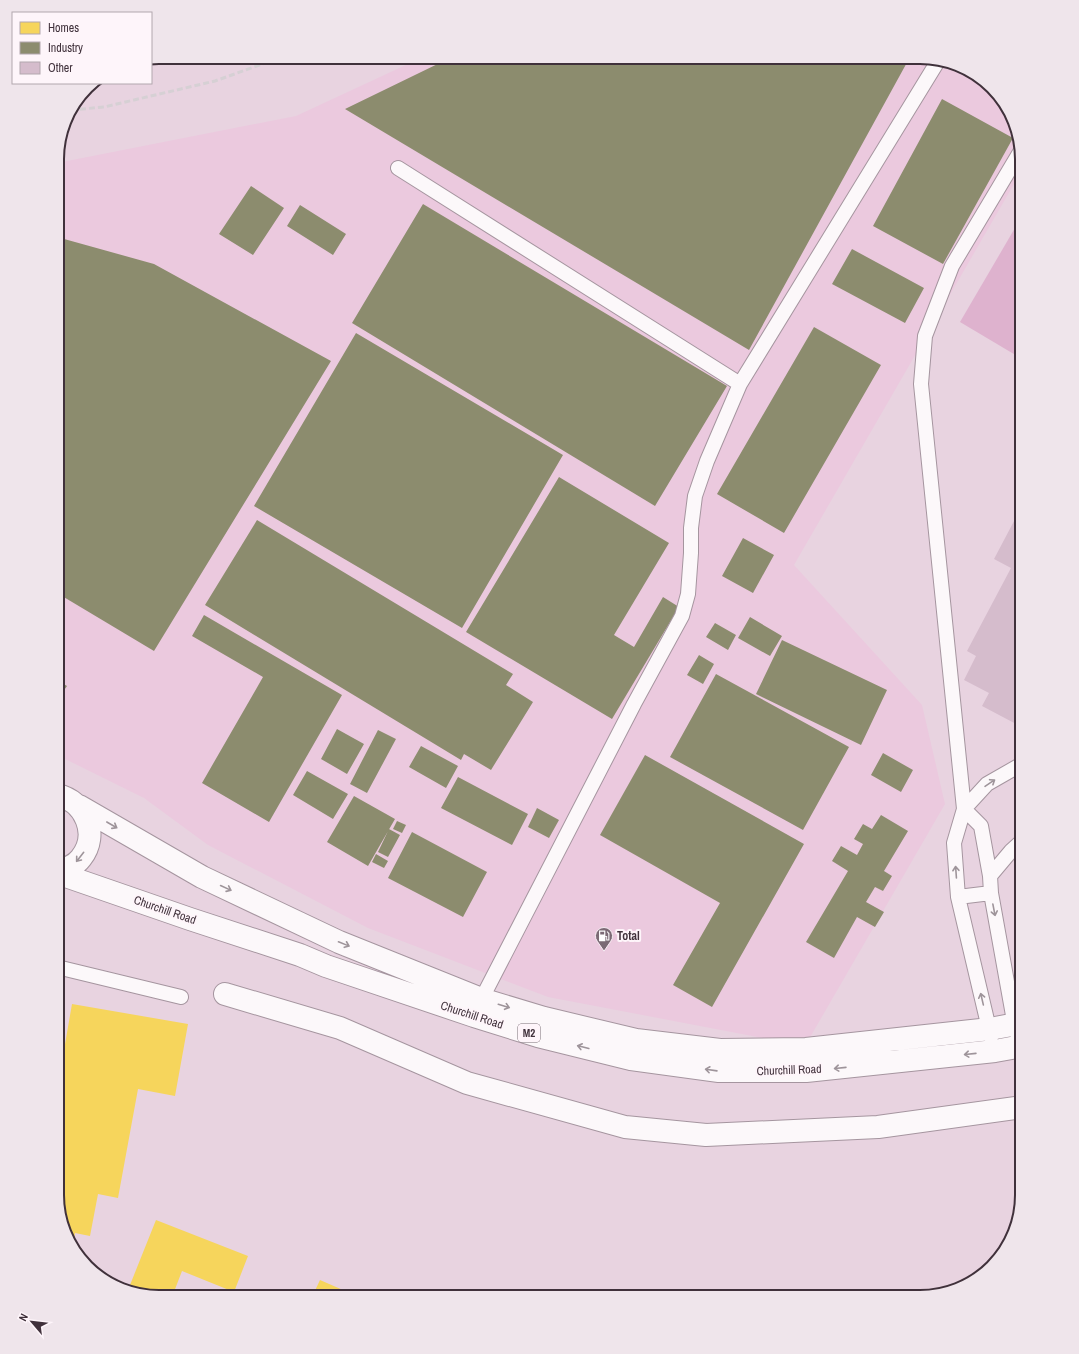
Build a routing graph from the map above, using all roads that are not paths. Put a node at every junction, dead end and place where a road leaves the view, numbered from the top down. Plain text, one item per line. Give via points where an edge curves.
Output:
1 (935, 66) edge
2 (1015, 160) edge
3 (398, 168) dead end
4 (740, 384) junction
5 (1015, 768) edge
6 (64, 797) edge
7 (79, 806) junction
8 (964, 809) junction
9 (1015, 847) edge
10 (64, 870) edge
11 (64, 875) edge
12 (990, 876) junction
13 (991, 893) junction
14 (958, 897) junction
15 (64, 969) edge
16 (225, 994) dead end
17 (181, 997) dead end
18 (1015, 1005) edge
19 (478, 1007) junction
20 (1015, 1025) edge
21 (990, 1029) junction
22 (1015, 1048) edge
23 (994, 1051) junction
24 (1015, 1108) edge

1 - 4 lane
2 - 8 lane via 952,266 925,336 920,384
3 - 4 lane
4 - 19 lane via 695,496 688,594 682,616
8 -> 5 lane via 987,784
6 - 7 main road, Churchill Road
7 -> 10 main road, Churchill Road via 90,832 88,846 81,858
7 -> 19 main road, Churchill Road / M2 via 202,877
8 - 12 lane via 981,826
14 -> 8 lane via 954,843
9 - 12 lane
11 - 19 main road, Churchill Road / M2 via 326,966
12 - 13 lane
13 - 14 lane
13 -> 18 lane
21 -> 14 lane
15 - 17 lane
16 - 24 main road via 340,1028 467,1083 625,1127 706,1135 878,1127
19 -> 21 main road, Churchill Road / M2 via 544,1018 636,1040 720,1050 806,1048
23 -> 19 main road, Churchill Road / M2 via 806,1071 719,1071 631,1059 538,1036
20 - 21 main road, Churchill Road / M2
21 - 23 lane
22 - 23 main road, Churchill Road / M2

